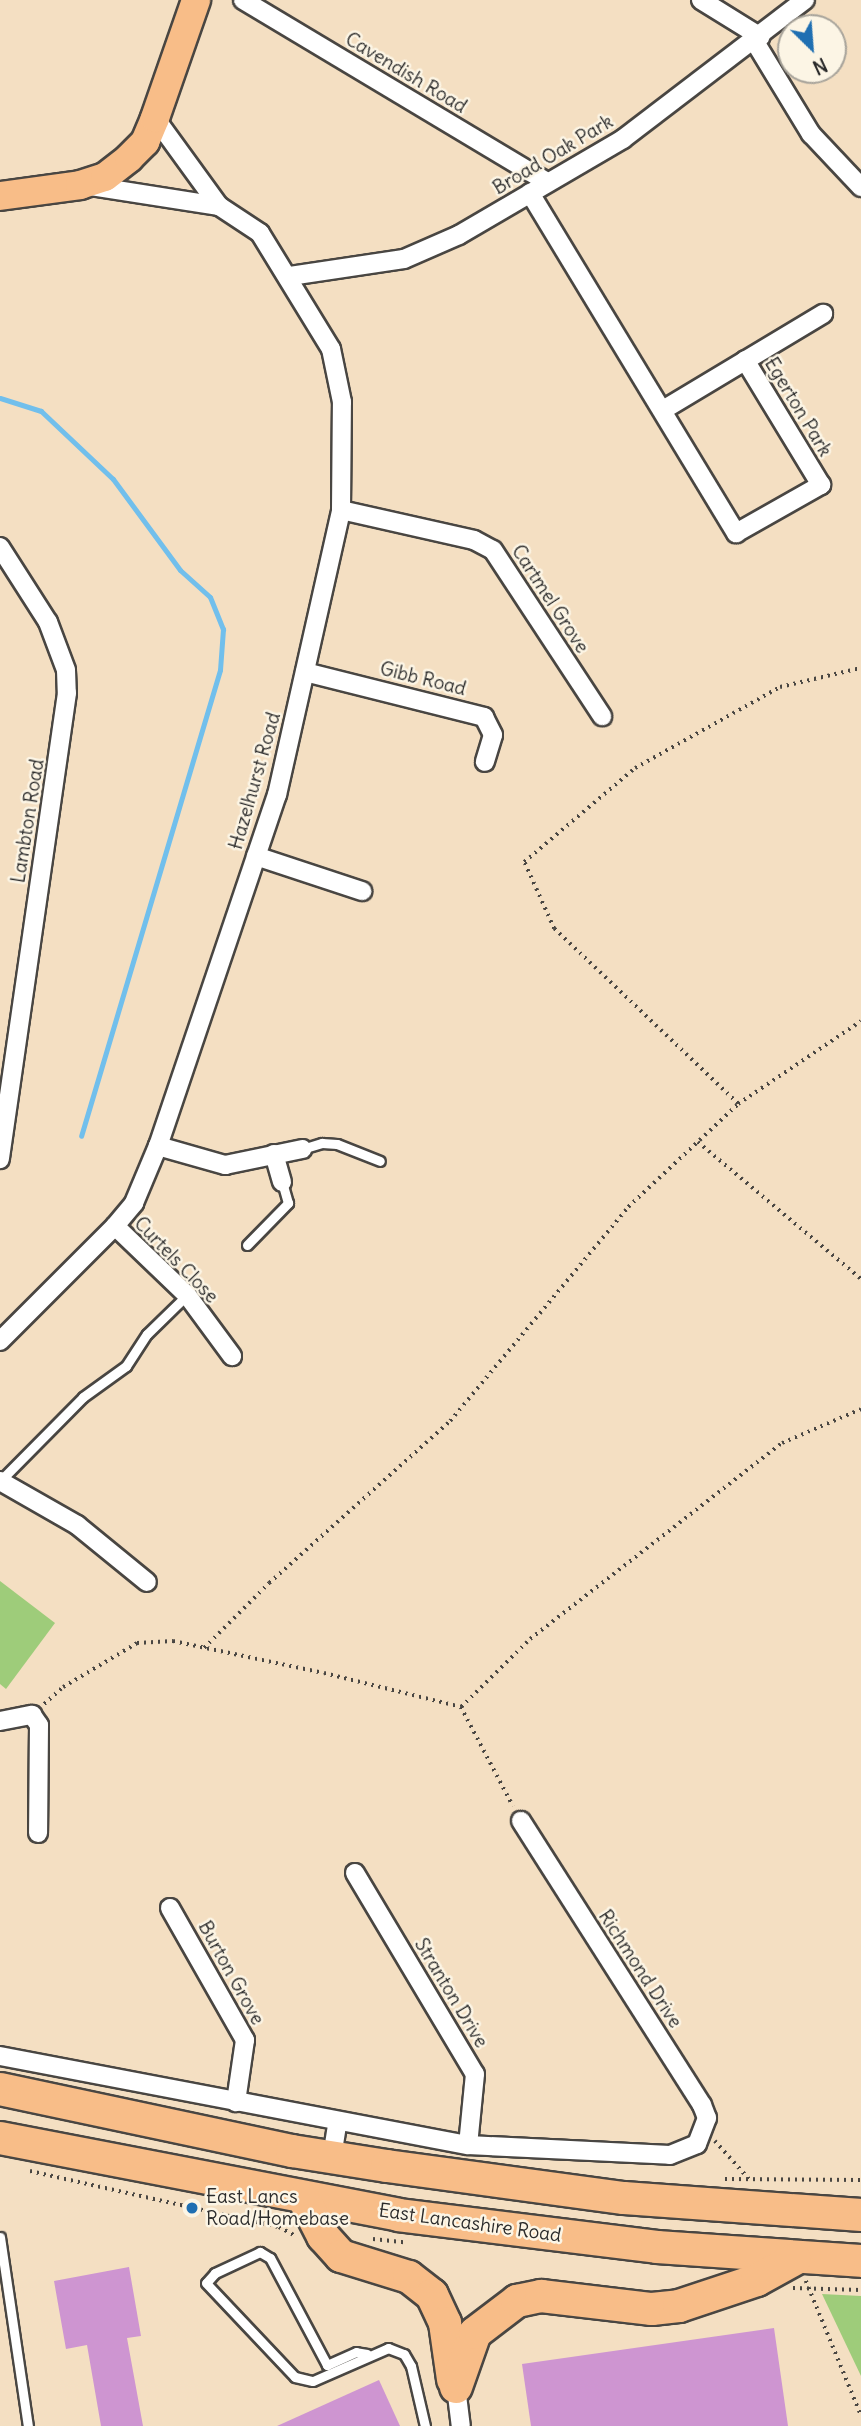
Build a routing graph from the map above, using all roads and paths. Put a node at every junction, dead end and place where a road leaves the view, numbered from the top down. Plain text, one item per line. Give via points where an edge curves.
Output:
1 (197, 0) edge
2 (243, 0) edge
3 (701, 0) edge
4 (805, 0) edge
5 (758, 39) junction
6 (155, 118) junction
7 (547, 183) junction
8 (77, 186) junction
9 (861, 187) edge
10 (530, 193) junction
11 (0, 195) edge
12 (219, 206) junction
13 (290, 276) junction
14 (822, 314) dead end
15 (745, 360) junction
16 (663, 410) junction
17 (341, 510) junction
18 (0, 547) edge
19 (861, 668) edge
20 (305, 672) junction
21 (602, 716) dead end
22 (485, 762) dead end
23 (256, 856) junction
24 (362, 891) dead end
25 (861, 1021) edge
26 (738, 1104) junction
27 (698, 1142) junction
28 (158, 1146) junction
29 (302, 1149) joint
30 (274, 1154) junction
31 (0, 1158) edge
32 (380, 1161) dead end
33 (282, 1182) joint
34 (115, 1226) junction
35 (247, 1245) dead end
36 (861, 1279) edge
37 (187, 1295) junction
38 (1, 1338) edge
39 (232, 1356) dead end
40 (861, 1409) edge
41 (0, 1481) edge
42 (147, 1582) dead end
43 (204, 1648) junction
44 (461, 1707) junction
45 (32, 1715) junction
46 (0, 1721) edge
47 (521, 1821) joint
48 (38, 1833) dead end
49 (355, 1873) dead end
50 (170, 1908) dead end
51 (0, 2056) edge
52 (0, 2089) edge
53 (236, 2102) junction
54 (338, 2121) junction
55 (700, 2136) junction
56 (0, 2138) edge
57 (468, 2145) junction
58 (332, 2157) junction
59 (861, 2180) edge
60 (861, 2196) edge
61 (624, 2198) junction
62 (304, 2199) junction
63 (861, 2215) edge
64 (0, 2237) edge
65 (795, 2259) junction
66 (861, 2261) edge
67 (861, 2290) edge
68 (364, 2358) junction
69 (456, 2387) junction
70 (861, 2415) edge
71 (28, 2426) edge
72 (425, 2426) edge
73 (461, 2426) edge

1 - 6 main road
2 - 7 street, Cavendish Road
3 - 5 street
4 - 5 street, Broad Oak Park
5 - 7 street, Broad Oak Park via 623,139
5 - 9 street via 811,134
6 - 8 main road via 145,142 130,158 104,177
6 - 12 street, Hazelhurst Road
7 - 10 street, Broad Oak Park
8 - 11 main road
8 - 12 street, Hazelhurst Road via 121,188
10 - 13 street, Broad Oak Park via 418,254
10 - 16 street, Egerton Park
12 - 13 street, Hazelhurst Road via 260,233
13 - 17 street, Hazelhurst Road via 331,349 337,376 342,402
14 - 15 street, Egerton Park
15 - 16 street, Egerton Park
15 - 16 street, Egerton Park via 821,485 736,533
17 - 20 street, Hazelhurst Road
17 - 21 street, Cartmel Grove via 474,540 493,550 596,694
18 - 31 street, Lambton Road via 48,622 66,670 67,693
19 - 26 path via 780,687 635,768 524,862 554,929
20 - 22 street, Gibb Road via 484,717 493,735
20 - 23 street, Hazelhurst Road via 277,795
23 - 24 street
23 - 28 street, Hazelhurst Road
25 - 26 path
26 - 27 path
27 - 36 path
27 - 43 path via 628,1207 450,1421
28 - 30 street via 225,1165
28 - 34 street, Hazelhurst Road via 134,1203
29 - 30 street
29 - 32 lane via 337,1144
30 - 33 street
33 - 35 lane via 288,1203
34 - 37 street, Curtels Close
34 - 38 street, Hazelhurst Road
37 - 39 street, Curtels Close
37 - 41 lane via 147,1334 125,1366 83,1397
40 - 44 path via 782,1443 530,1640
41 - 42 street via 77,1525
43 - 44 path
43 - 45 path via 173,1641 137,1643 63,1687
44 - 47 path
45 - 46 street
45 - 48 street via 41,1736 29,1796
47 - 55 street, Richmond Drive via 702,2105 707,2118
49 - 57 street, Stranton Drive via 475,2074
50 - 53 street, Burton Grove via 245,2040
51 - 53 street
52 - 58 highway
53 - 54 street
54 - 57 street
54 - 58 street
55 - 57 street via 670,2155
55 - 59 path via 749,2179
56 - 62 highway, East Lancashire Road
58 - 61 highway
60 - 61 highway
61 - 63 highway
62 - 65 highway, East Lancashire Road via 519,2231
62 - 69 highway via 323,2236 341,2256 409,2277 432,2295 445,2323
64 - 71 lane
65 - 66 highway, East Lancashire Road
65 - 69 highway via 757,2280 680,2306 652,2309 541,2296 517,2301 475,2333
67 - 70 path via 809,2288
68 - 68 lane via 356,2352 327,2365 270,2258 261,2252 215,2273 206,2283 295,2377 313,2381
68 - 72 lane via 388,2348 404,2354
69 - 73 street

